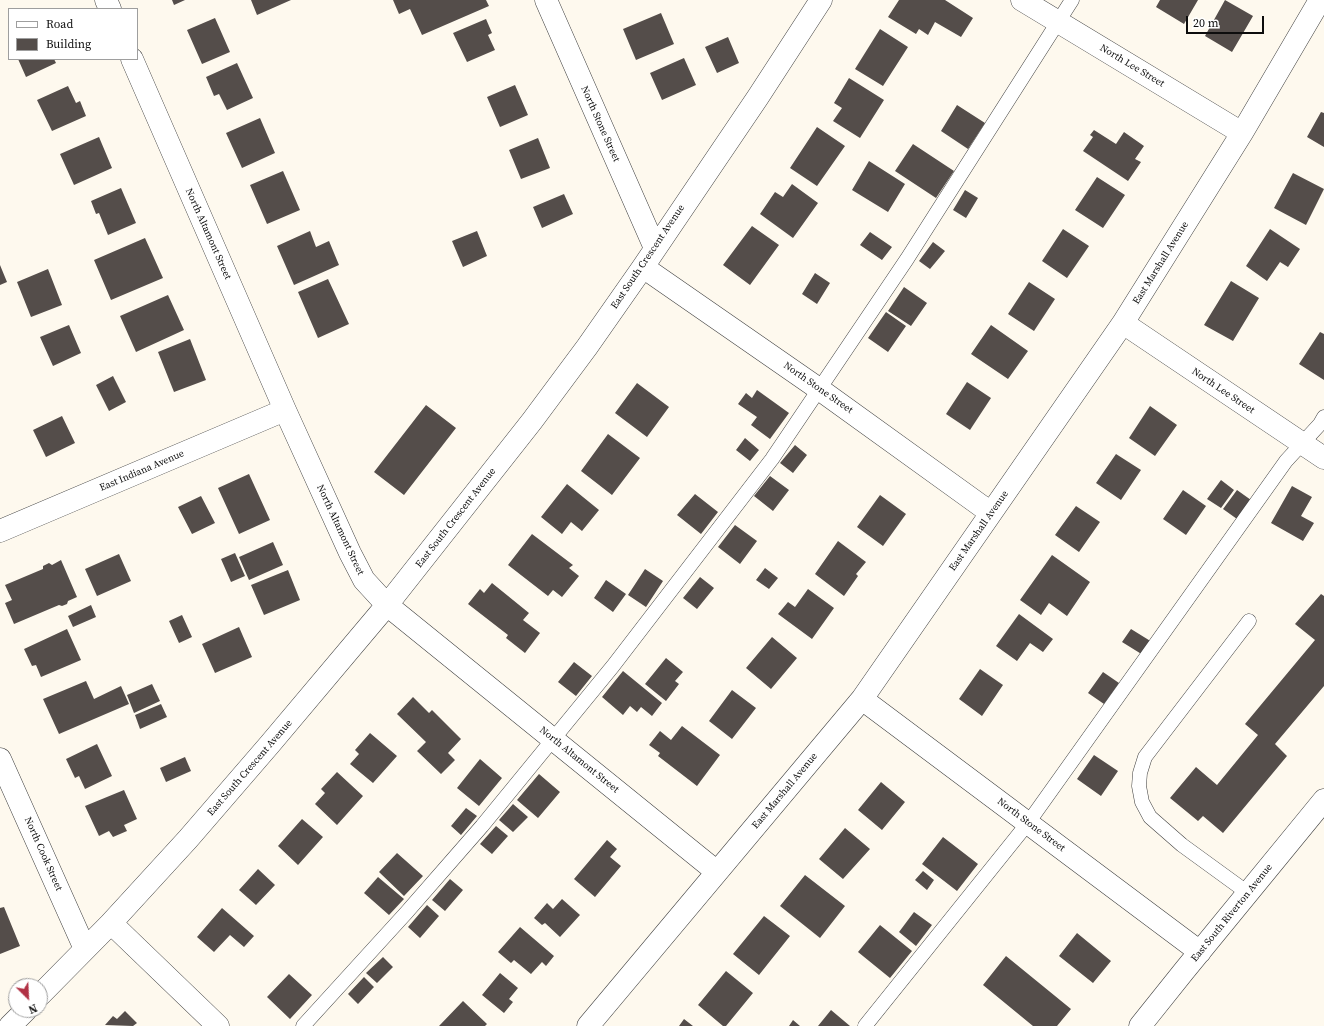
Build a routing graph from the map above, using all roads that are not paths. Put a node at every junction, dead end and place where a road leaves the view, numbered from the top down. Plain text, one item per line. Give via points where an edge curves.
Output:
1 (546, 0) edge
2 (820, 0) edge
3 (1022, 0) edge
4 (1072, 0) edge
5 (1320, 0) edge
6 (1058, 22) junction
7 (132, 60) edge
8 (1242, 133) junction
9 (655, 248) junction
10 (643, 266) junction
11 (1123, 323) junction
12 (819, 388) junction
13 (285, 410) junction
14 (1324, 417) edge
15 (1301, 443) junction
16 (1324, 458) edge
17 (991, 513) junction
18 (0, 531) edge
19 (387, 605) junction
20 (1249, 621) dead end
21 (862, 699) junction
22 (552, 739) junction
23 (0, 758) edge
24 (1324, 800) edge
25 (1028, 823) junction
26 (717, 872) junction
27 (1248, 893) junction
28 (111, 924) junction
29 (85, 949) junction
30 (1200, 952) junction
31 (48, 987) edge
32 (18, 1018) edge
33 (10, 1026) edge
34 (218, 1026) edge
35 (303, 1026) edge
36 (588, 1026) edge
37 (866, 1026) edge
38 (1140, 1026) edge

1 - 9 street, North Stone Street
2 - 9 street, East South Crescent Avenue via 758,97
3 - 6 street, North Lee Street
4 - 6 lane
5 - 8 street, East Marshall Avenue
6 - 8 street, North Lee Street
6 - 12 lane via 907,260
7 - 13 street, North Altamont Street
8 - 11 street, East Marshall Avenue
9 - 10 street, East South Crescent Avenue
10 - 12 street, North Stone Street
10 - 19 street, East South Crescent Avenue via 532,421
11 - 15 street, North Lee Street
11 - 17 street, East Marshall Avenue
12 - 17 street, North Stone Street
12 - 22 lane via 772,459 613,666
13 - 18 street, East Indiana Avenue
13 - 19 street, North Altamont Street via 364,580
14 - 15 lane
15 - 16 street, North Lee Street
15 - 25 lane via 1286,460
17 - 21 street, East Marshall Avenue
19 - 22 street, North Altamont Street
19 - 28 street, East South Crescent Avenue via 229,792
20 - 27 lane via 1145,757 1139,786 1142,802 1150,817 1182,845
21 - 25 street, North Stone Street
21 - 26 street, East Marshall Avenue
22 - 26 street, North Altamont Street
22 - 35 lane via 482,826
23 - 29 street, North Cook Street
24 - 27 street, East South Riverton Avenue
25 - 30 street, North Stone Street
25 - 37 lane
26 - 36 street, East Marshall Avenue
27 - 30 street, East South Riverton Avenue
28 - 29 street, East South Crescent Avenue
28 - 34 street
29 - 31 street, East South Crescent Avenue
30 - 38 street, East South Riverton Avenue
32 - 33 street

